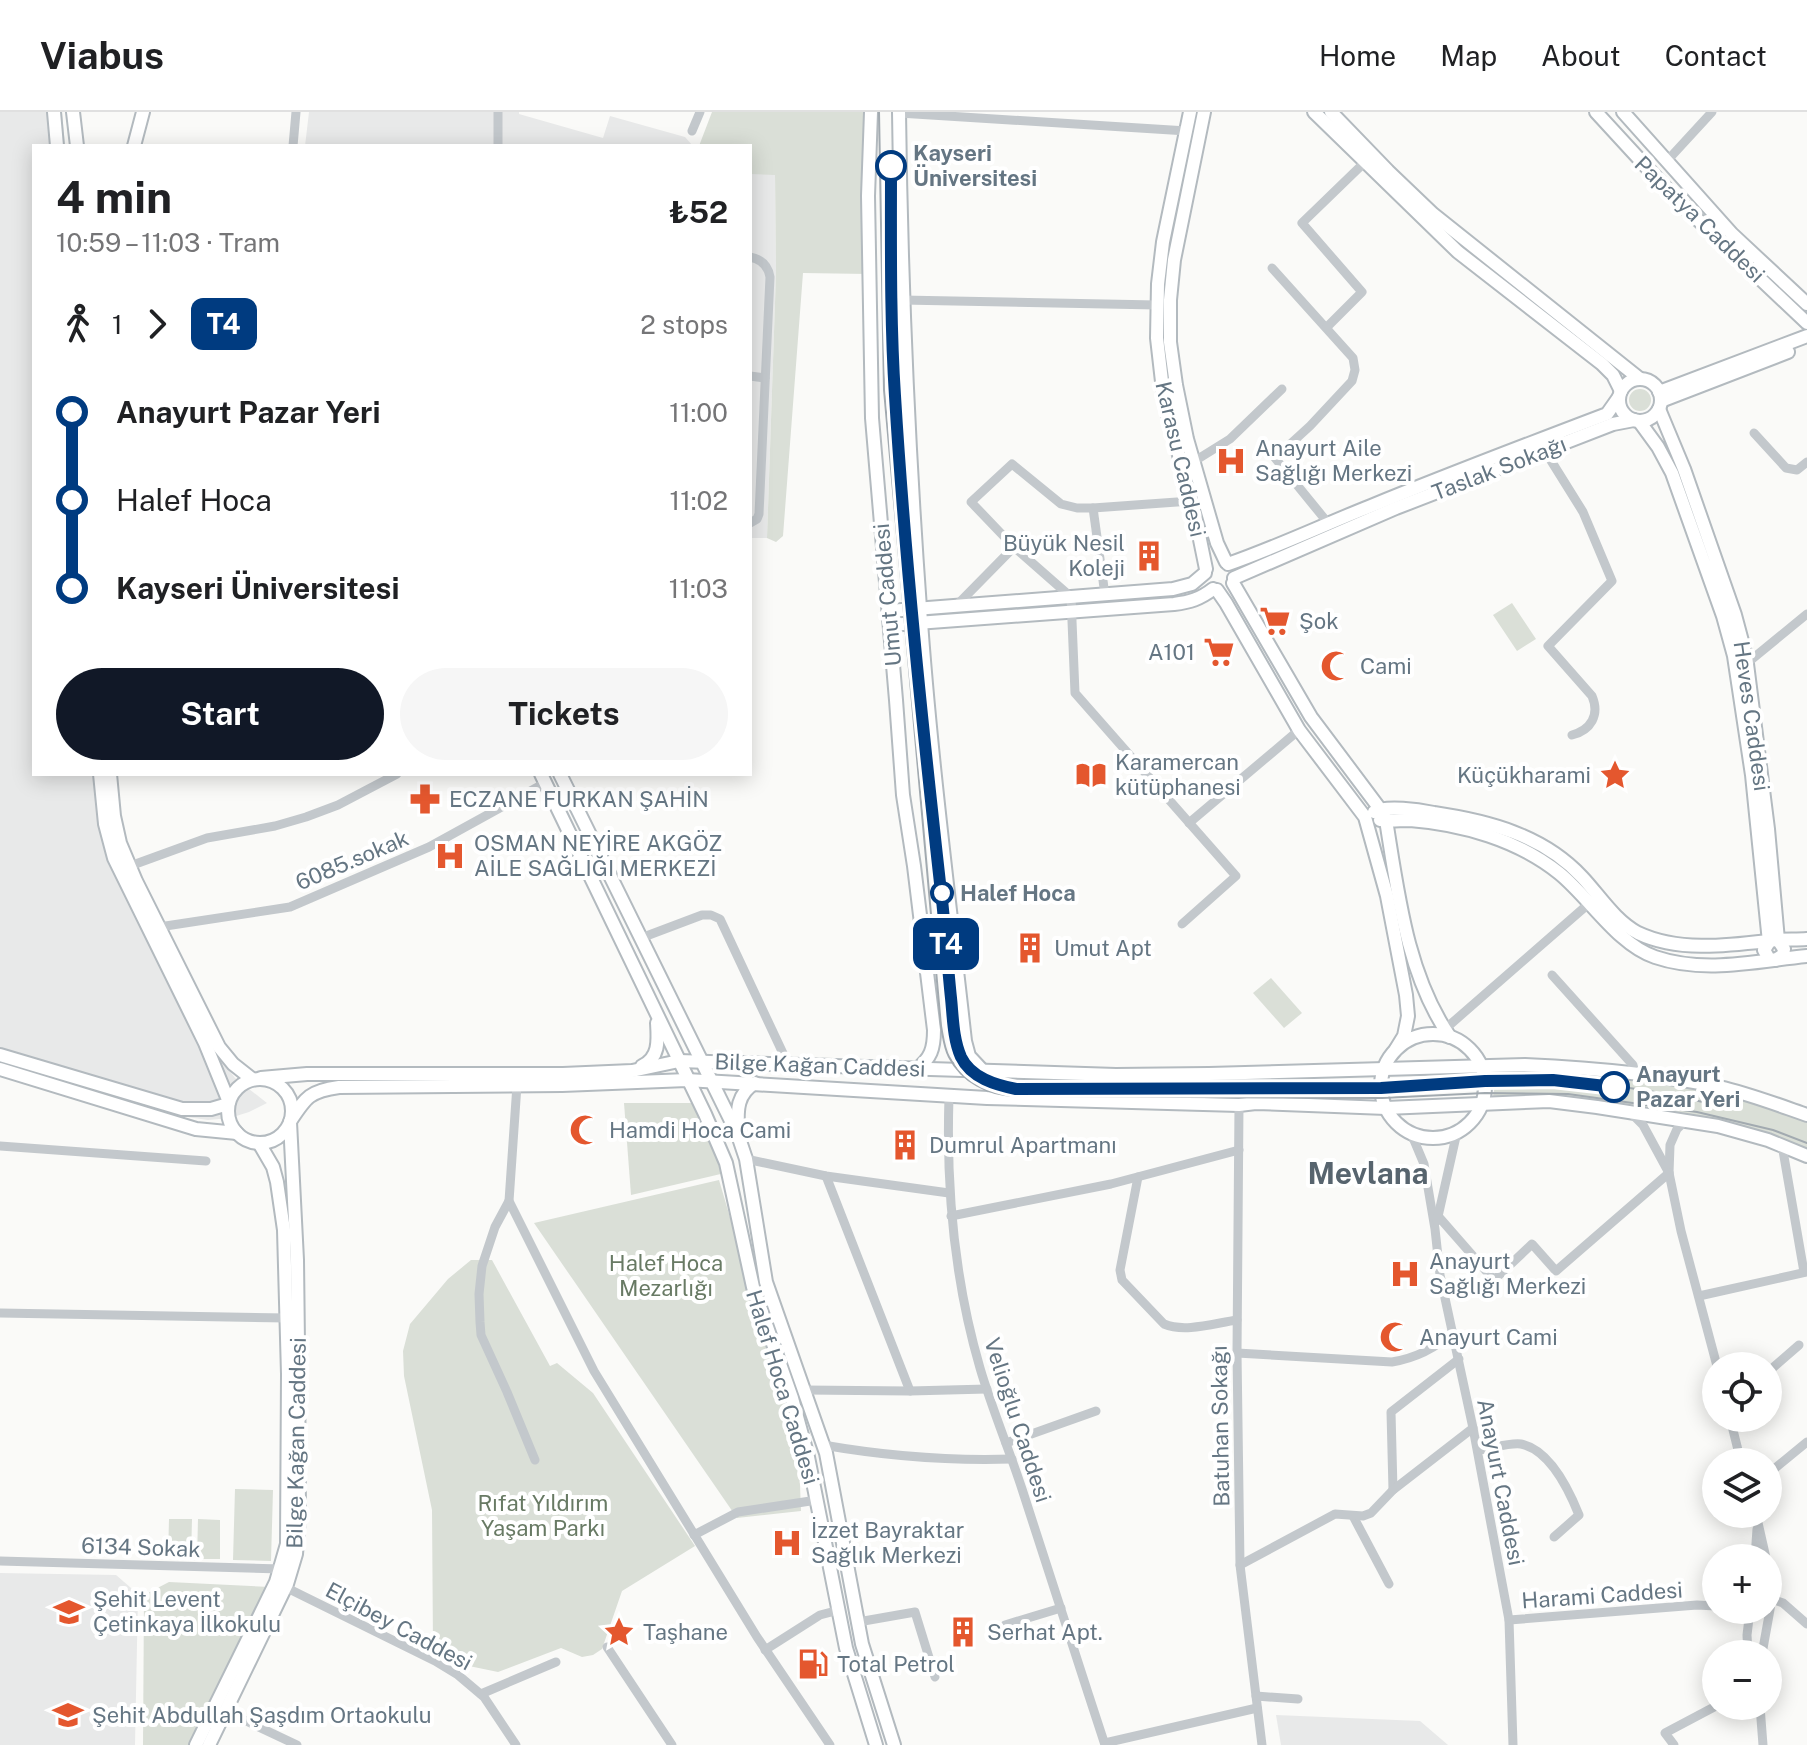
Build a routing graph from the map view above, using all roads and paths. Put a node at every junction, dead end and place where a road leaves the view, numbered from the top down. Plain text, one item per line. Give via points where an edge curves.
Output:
1 (54, 112) edge
2 (73, 112) edge
3 (143, 112) edge
4 (296, 112) edge
5 (498, 112) edge
6 (700, 112) edge
7 (871, 112) edge
8 (1190, 112) edge
9 (1204, 112) edge
10 (1314, 112) edge
11 (1331, 112) edge
12 (1596, 112) edge
13 (1623, 112) edge
14 (1712, 112) edge
15 (899, 113) edge
16 (692, 131) dead end
17 (1187, 131) junction
18 (57, 144) edge
19 (77, 144) edge
20 (135, 144) edge
21 (293, 144) edge
22 (498, 144) edge
23 (1365, 162) junction
24 (1666, 162) junction
25 (752, 258) edge
26 (1272, 268) dead end
27 (902, 300) junction
28 (1807, 304) edge
29 (1157, 305) junction
30 (1807, 323) edge
31 (1327, 327) junction
32 (1807, 336) edge
33 (1807, 345) edge
34 (752, 376) edge
35 (765, 378) junction
36 (1640, 379) junction
37 (1282, 389) dead end
38 (1620, 394) junction
39 (1660, 401) junction
40 (1636, 421) junction
41 (1754, 433) dead end
42 (1545, 451) junction
43 (1193, 462) junction
44 (1807, 462) edge
45 (1191, 501) junction
46 (1093, 508) junction
47 (752, 522) edge
48 (1328, 523) junction
49 (1014, 547) junction
50 (1227, 563) junction
51 (1205, 571) junction
52 (1234, 580) junction
53 (1215, 590) junction
54 (1105, 595) junction
55 (1071, 597) junction
56 (956, 606) junction
57 (920, 609) junction
58 (889, 611) junction
59 (1072, 612) junction
60 (1807, 614) edge
61 (921, 623) junction
62 (890, 625) junction
63 (1742, 667) junction
64 (1299, 730) junction
65 (1572, 735) dead end
66 (100, 776) edge
67 (110, 776) edge
68 (393, 776) edge
69 (561, 776) edge
70 (543, 778) edge
71 (1383, 815) junction
72 (1365, 817) junction
73 (1189, 823) junction
74 (130, 866) junction
75 (1594, 899) junction
76 (1182, 924) dead end
77 (159, 927) junction
78 (641, 938) junction
79 (1807, 939) edge
80 (1773, 941) junction
81 (1807, 956) edge
82 (1775, 960) junction
83 (1552, 975) dead end
84 (657, 1015) junction
85 (1448, 1033) junction
86 (1396, 1049) junction
87 (0, 1055) edge
88 (679, 1061) junction
89 (703, 1061) junction
90 (788, 1064) junction
91 (1481, 1066) junction
92 (0, 1069) edge
93 (1384, 1069) junction
94 (916, 1070) junction
95 (632, 1071) junction
96 (983, 1071) junction
97 (1634, 1074) junction
98 (256, 1079) junction
99 (687, 1080) junction
100 (712, 1081) junction
101 (755, 1083) junction
102 (517, 1085) junction
103 (949, 1097) junction
104 (228, 1103) junction
105 (1482, 1104) junction
106 (1239, 1105) junction
107 (1386, 1108) junction
108 (1631, 1113) junction
109 (1807, 1115) edge
110 (1686, 1120) junction
111 (291, 1121) junction
112 (1457, 1132) junction
113 (237, 1133) junction
114 (1411, 1133) junction
115 (738, 1135) junction
116 (259, 1143) junction
117 (1782, 1145) junction
118 (0, 1146) edge
119 (1239, 1150) junction
120 (1807, 1156) edge
121 (746, 1159) junction
122 (206, 1161) dead end
123 (1669, 1173) junction
124 (826, 1176) junction
125 (1138, 1177) junction
126 (949, 1193) junction
127 (509, 1201) junction
128 (951, 1216) junction
129 (1438, 1216) junction
130 (1435, 1229) junction
131 (1806, 1272) edge
132 (1699, 1296) junction
133 (0, 1313) edge
134 (287, 1318) junction
135 (1237, 1320) junction
136 (1453, 1332) junction
137 (1799, 1345) dead end
138 (1713, 1352) edge
139 (1237, 1353) junction
140 (1459, 1359) junction
141 (1782, 1360) edge
142 (987, 1389) junction
143 (805, 1390) junction
144 (910, 1391) junction
145 (1096, 1411) dead end
146 (1473, 1428) junction
147 (1807, 1442) edge
148 (1006, 1443) junction
149 (823, 1445) junction
150 (1478, 1450) junction
151 (1012, 1459) junction
152 (535, 1460) dead end
153 (1782, 1463) edge
154 (1393, 1490) junction
155 (817, 1500) junction
156 (1353, 1516) junction
157 (694, 1535) junction
158 (1554, 1537) dead end
159 (0, 1561) edge
160 (1240, 1565) junction
161 (281, 1569) junction
162 (1389, 1584) dead end
163 (285, 1587) junction
164 (1782, 1603) edge
165 (1702, 1604) edge
166 (1061, 1608) junction
167 (839, 1610) junction
168 (1509, 1620) junction
169 (858, 1622) junction
170 (1807, 1624) edge
171 (1005, 1625) dead end
172 (607, 1647) dead end
173 (765, 1650) junction
174 (556, 1662) dead end
175 (935, 1677) dead end
176 (481, 1694) junction
177 (1256, 1696) junction
178 (1298, 1699) dead end
179 (1257, 1708) junction
180 (225, 1711) junction
181 (1702, 1713) edge
182 (1761, 1720) edge
183 (1105, 1744) edge
184 (196, 1745) edge
185 (209, 1745) edge
186 (297, 1745) edge
187 (516, 1745) edge
188 (672, 1745) edge
189 (830, 1745) edge
190 (876, 1745) edge
191 (894, 1745) edge
192 (1262, 1745) edge
193 (1513, 1745) edge
194 (1674, 1745) edge
195 (1763, 1745) edge

1 - 18 street
2 - 19 street
3 - 20 street
4 - 21 street
5 - 22 street
6 - 16 street
7 - 58 street, Umut Caddesi via 870,377
8 - 17 street, Karasu Caddesi
9 - 43 street, Karasu Caddesi via 1170,300 1172,364
10 - 23 street
11 - 36 street via 1433,214
12 - 30 street, Papatya Caddesi via 1676,199
13 - 24 street, Papatya Caddesi
14 - 24 street
15 - 17 street
15 - 27 street, Umut Caddesi
17 - 29 street, Karasu Caddesi via 1163,242
23 - 31 street via 1302,223 1362,292
23 - 38 street via 1458,252 1602,364
24 - 28 street, Papatya Caddesi
25 - 35 street via 762,261 770,277
26 - 31 street
27 - 29 street
27 - 57 street, Umut Caddesi
29 - 45 street, Karasu Caddesi via 1164,399
31 - 48 street via 1353,358 1352,381 1275,458
32 - 39 street
33 - 39 street
34 - 35 street
35 - 47 street via 759,514
36 - 38 street via 1629,382
36 - 39 street via 1651,382
37 - 43 street via 1230,439
38 - 40 street via 1620,409
38 - 48 street, Taslak Sokağı via 1607,414
39 - 40 street via 1651,418
39 - 63 street, Heves Caddesi via 1731,604
40 - 42 street, Taslak Sokağı via 1613,424
40 - 63 street, Heves Caddesi via 1672,473
41 - 44 street via 1786,468 1797,470
42 - 52 street, Taslak Sokağı via 1396,508
42 - 65 street via 1583,512 1612,581 1548,646 1594,701 1592,722
43 - 50 street, Karasu Caddesi
45 - 46 street
45 - 51 street, Karasu Caddesi
46 - 49 street via 1061,504 1012,464 971,502
46 - 54 street
48 - 50 street, Taslak Sokağı
49 - 55 street
49 - 56 street
50 - 51 street via 1213,562
50 - 52 street
51 - 53 street via 1206,583
51 - 54 street via 1183,587
52 - 53 street via 1226,589
52 - 71 street via 1311,717
53 - 59 street via 1189,603
53 - 64 street
54 - 55 street
55 - 56 street
55 - 59 street
56 - 57 street
57 - 58 street
57 - 61 street, Umut Caddesi
58 - 62 street, Umut Caddesi
59 - 61 street
59 - 73 street via 1075,693
60 - 63 street
61 - 62 street
61 - 96 street, Umut Caddesi via 965,1041 969,1056
62 - 94 street, Umut Caddesi via 903,795 934,1030 930,1056
63 - 80 street, Heves Caddesi via 1765,907
63 - 80 street, Heves Caddesi via 1768,829
64 - 72 street
64 - 73 street
66 - 104 street via 114,858 205,1043
67 - 74 street via 116,830
68 - 74 street via 306,817 207,838
69 - 78 street, Halef Hoca Caddesi
70 - 77 street, 6085.sokak via 429,847 290,907
70 - 84 street, Halef Hoca Caddesi
71 - 72 street
71 - 75 street via 1422,811 1518,834 1580,874
71 - 85 street via 1424,991
72 - 86 street via 1406,995 1408,1016
73 - 76 street via 1236,876
74 - 77 street
75 - 80 street via 1649,937 1707,945
75 - 82 street via 1626,940 1653,956 1698,966
75 - 85 street
77 - 98 street via 219,1047
78 - 89 street, Halef Hoca Caddesi
78 - 90 street via 702,915 720,919
79 - 80 street
80 - 82 street via 1783,945 1784,952
81 - 82 street
83 - 97 street via 1633,1065
84 - 88 street, Halef Hoca Caddesi
84 - 95 street via 654,1055
85 - 86 street via 1424,1034
85 - 91 street via 1468,1047
86 - 93 street
87 - 104 street via 182,1109
88 - 89 street, Bilge Kağan Caddesi
88 - 95 street, Bilge Kağan Caddesi
88 - 99 street, Halef Hoca Caddesi
89 - 90 street, Bilge Kağan Caddesi
89 - 100 street, Halef Hoca Caddesi
90 - 94 street, Bilge Kağan Caddesi
91 - 93 street, Bilge Kağan Caddesi
91 - 97 street, Bilge Kağan Caddesi
91 - 105 street
92 - 113 street via 196,1129
93 - 96 street, Bilge Kağan Caddesi via 1129,1075
93 - 107 street via 1381,1095
94 - 96 street, Bilge Kağan Caddesi
95 - 98 street, Bilge Kağan Caddesi
97 - 109 street, Bilge Kağan Caddesi via 1723,1087
98 - 104 street via 237,1088
98 - 111 street via 277,1083 289,1095
99 - 100 street, Bilge Kağan Caddesi
99 - 102 street, Bilge Kağan Caddesi
99 - 155 street, Halef Hoca Caddesi via 726,1163 753,1287 792,1398
100 - 101 street, Bilge Kağan Caddesi
100 - 115 street, Halef Hoca Caddesi
101 - 103 street, Bilge Kağan Caddesi
101 - 115 street via 738,1104
102 - 111 street, Bilge Kağan Caddesi via 328,1089 305,1099
102 - 127 street
103 - 106 street, Bilge Kağan Caddesi
103 - 126 street, Velioğlu Caddesi
104 - 113 street via 228,1119
105 - 107 street, Bilge Kağan Caddesi
105 - 108 street, Bilge Kağan Caddesi via 1549,1101
105 - 112 street
106 - 107 street, Bilge Kağan Caddesi
106 - 119 street, Batuhan Sokağı
107 - 114 street via 1397,1125
108 - 110 street, Bilge Kağan Caddesi
108 - 123 street
110 - 117 street, Bilge Kağan Caddesi
110 - 123 street via 1670,1145
111 - 116 street via 276,1139
111 - 163 street, Bilge Kağan Caddesi via 299,1517 296,1554
112 - 114 street via 1442,1138
112 - 129 street
113 - 116 street
114 - 130 street, Anayurt Caddesi via 1424,1164
115 - 121 street, Halef Hoca Caddesi
116 - 134 street, Bilge Kağan Caddesi via 273,1167 280,1197
117 - 120 street, Bilge Kağan Caddesi
117 - 131 street
118 - 122 street
119 - 125 street
119 - 135 street, Batuhan Sokağı
121 - 124 street
121 - 143 street, Halef Hoca Caddesi via 766,1282
123 - 129 street via 1556,1271 1532,1244 1494,1280
123 - 132 street
124 - 126 street
124 - 144 street
125 - 128 street
125 - 135 street via 1122,1280 1168,1326
126 - 128 street, Velioğlu Caddesi
127 - 152 street via 482,1266 481,1335
127 - 157 street via 594,1371
128 - 142 street, Velioğlu Caddesi via 965,1310
129 - 130 street
130 - 136 street, Anayurt Caddesi
131 - 132 street
132 - 138 street
133 - 134 street
134 - 161 street, Bilge Kağan Caddesi via 288,1531
135 - 139 street, Batuhan Sokağı
136 - 139 street via 1429,1350 1392,1362
136 - 140 street, Anayurt Caddesi
137 - 141 street
139 - 160 street, Batuhan Sokağı
140 - 146 street, Anayurt Caddesi
140 - 154 street via 1391,1412
142 - 144 street
142 - 148 street, Velioğlu Caddesi
143 - 144 street
143 - 149 street, Halef Hoca Caddesi
145 - 148 street
146 - 150 street, Anayurt Caddesi
146 - 154 street
147 - 153 street
148 - 151 street, Velioğlu Caddesi
149 - 151 street via 924,1458
149 - 169 street, Halef Hoca Caddesi
150 - 158 street via 1519,1443 1550,1464 1579,1515
150 - 168 street, Anayurt Caddesi
151 - 166 street, Velioğlu Caddesi
154 - 156 street via 1371,1513
155 - 157 street via 738,1512
155 - 167 street, Halef Hoca Caddesi
156 - 160 street via 1335,1514
156 - 162 street
157 - 173 street
159 - 161 street, 6134 Sokak
160 - 177 street, Batuhan Sokağı
161 - 184 street, Bilge Kağan Caddesi
163 - 176 street, Elçibey Caddesi via 435,1661
163 - 180 street, Bilge Kağan Caddesi
164 - 170 street
165 - 168 street, Harami Caddesi
166 - 171 street
166 - 183 street, Velioğlu Caddesi
167 - 173 street via 820,1615
167 - 190 street, Halef Hoca Caddesi
168 - 193 street, Anayurt Caddesi
169 - 175 street via 915,1612
169 - 191 street, Halef Hoca Caddesi
172 - 188 street
173 - 189 street
174 - 176 street
176 - 187 street, Elçibey Caddesi
177 - 178 street
177 - 179 street, Batuhan Sokağı
179 - 183 street
179 - 192 street, Batuhan Sokağı
180 - 185 street, Bilge Kağan Caddesi
180 - 186 street
181 - 194 street via 1665,1733
182 - 195 street

